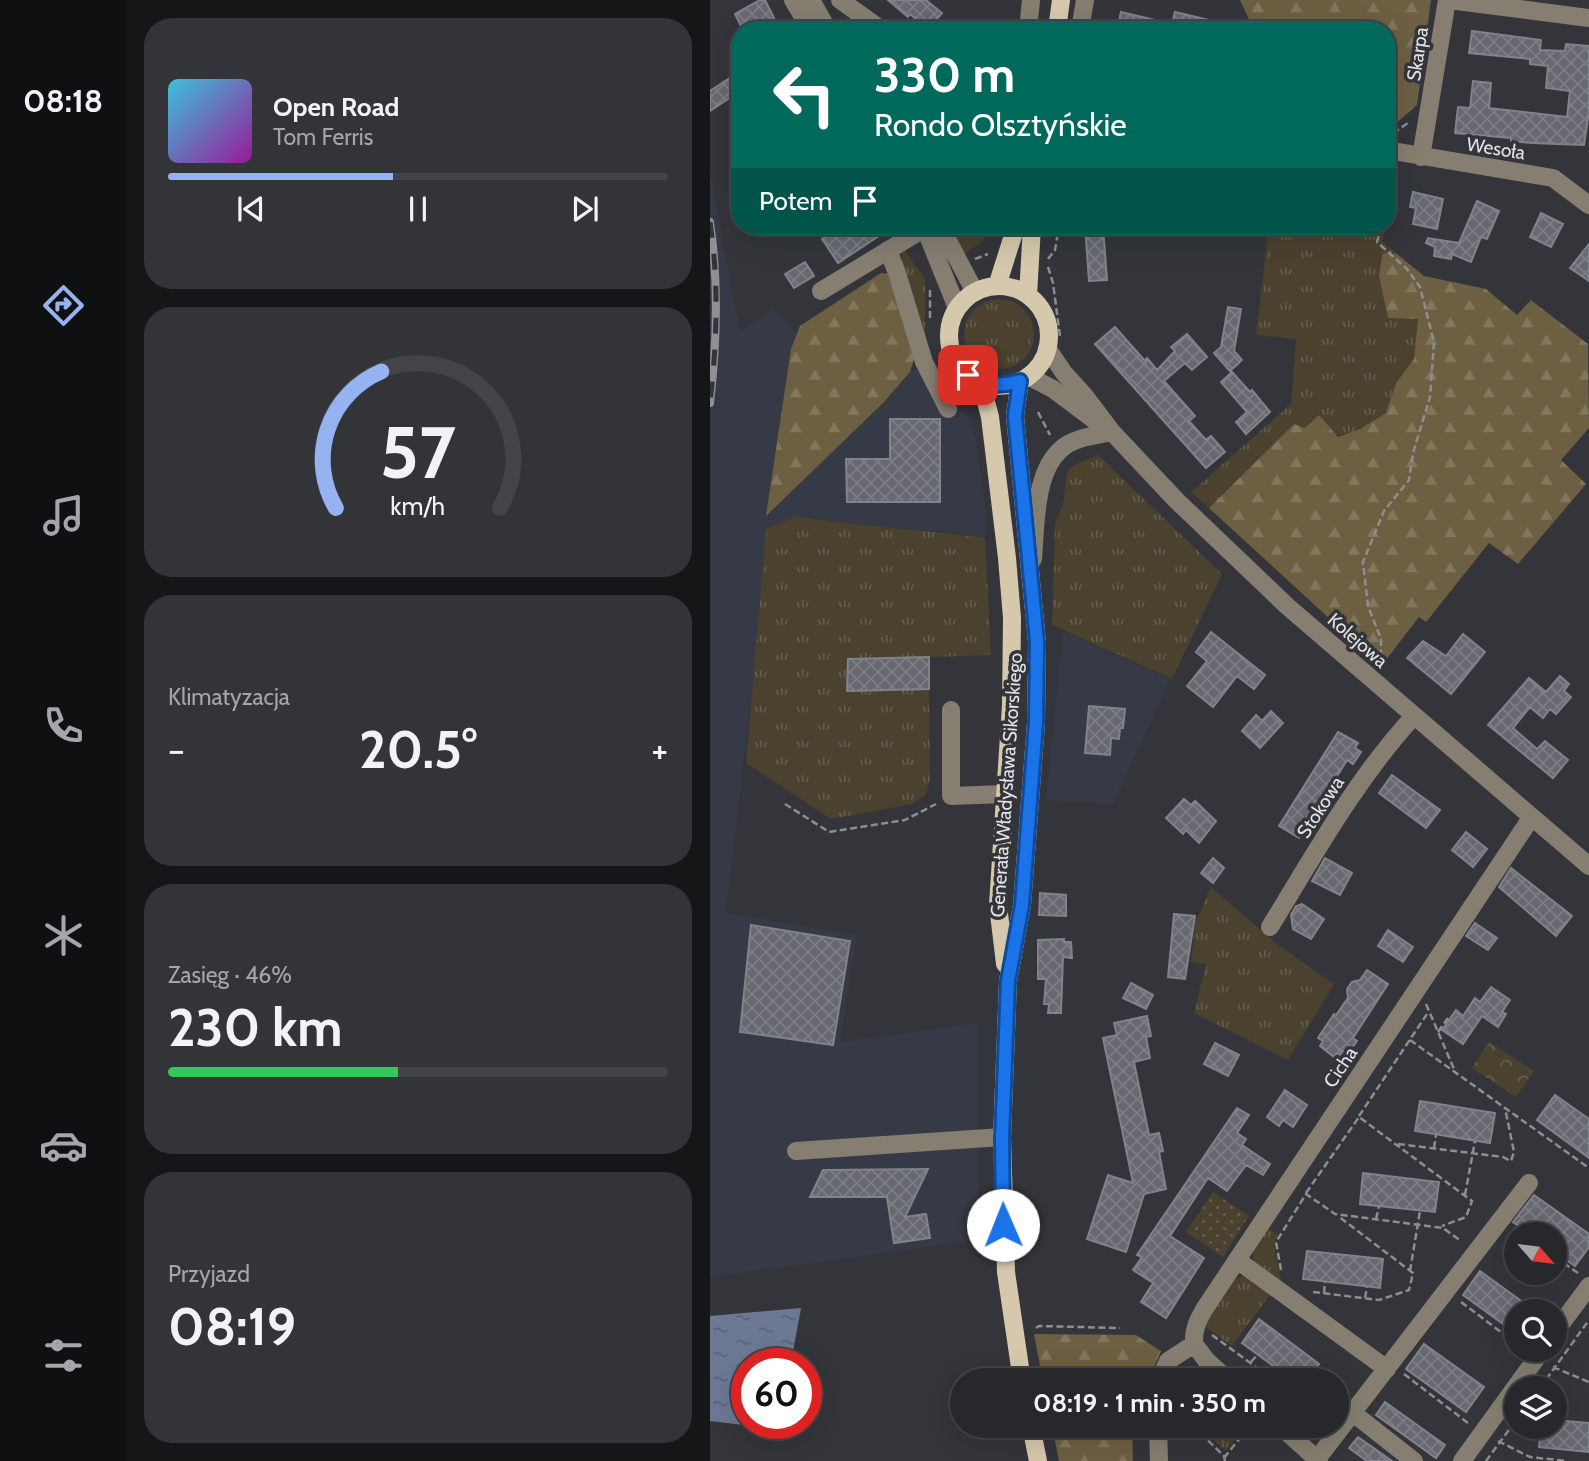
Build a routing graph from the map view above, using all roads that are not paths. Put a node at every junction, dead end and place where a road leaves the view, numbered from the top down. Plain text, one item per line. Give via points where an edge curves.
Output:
1 (793, 0) edge
2 (811, 0) edge
3 (840, 0) edge
4 (1031, 0) edge
5 (1061, 0) edge
6 (1085, 0) edge
7 (1448, 0) edge
8 (1588, 18) edge
9 (806, 21) edge
10 (823, 21) edge
11 (869, 21) edge
12 (1029, 21) edge
13 (1058, 21) edge
14 (1082, 21) edge
15 (1396, 155) edge
16 (1421, 157) junction
17 (1588, 205) edge
18 (914, 235) edge
19 (933, 235) edge
20 (937, 235) edge
21 (1013, 235) edge
22 (1033, 235) edge
23 (888, 250) junction
24 (997, 286) junction
25 (821, 291) dead end
26 (975, 292) junction
27 (1028, 295) junction
28 (957, 308) junction
29 (1054, 343) junction
30 (1024, 379) junction
31 (981, 383) junction
32 (948, 409) dead end
33 (1112, 432) junction
34 (1031, 569) junction
35 (951, 710) dead end
36 (1414, 716) junction
37 (1005, 794) junction
38 (1531, 818) junction
39 (1588, 865) edge
40 (1270, 927) dead end
41 (1008, 981) junction
42 (1002, 1138) junction
43 (796, 1151) dead end
44 (1529, 1183) dead end
45 (1237, 1260) junction
46 (1583, 1280) edge
47 (1567, 1310) edge
48 (1199, 1336) junction
49 (1534, 1362) edge
50 (1389, 1367) junction
51 (1020, 1368) edge
52 (1165, 1368) edge
53 (1215, 1368) edge
54 (1353, 1413) junction
55 (1033, 1438) edge
56 (1158, 1438) edge
57 (1293, 1438) edge
58 (1318, 1460) edge
59 (1038, 1461) edge
60 (1159, 1461) edge
61 (1414, 1461) edge
62 (1462, 1461) edge

1 - 9 street
2 - 10 street
3 - 11 street
4 - 12 street
5 - 13 main road
6 - 14 street
7 - 8 street
7 - 16 street, Skarpa
15 - 16 street, Wesoła
16 - 17 street, Wesoła via 1554,178
18 - 23 street
19 - 28 street
20 - 26 street via 961,264
21 - 24 main road
22 - 27 main road via 1037,260
23 - 25 street
23 - 32 street via 924,362
24 - 26 main road
24 - 27 main road
26 - 28 main road
27 - 29 main road via 1045,318
28 - 31 main road via 951,322 951,351 958,365
29 - 30 main road
29 - 33 street, Kolejowa via 1064,373
30 - 31 main road via 994,386
30 - 33 street, Kolejowa via 1053,389
30 - 34 main road, Generała Władysława Sikorskiego via 1015,416
31 - 37 main road, Generała Władysława Sikorskiego via 990,417 1012,618
33 - 34 street via 1076,440 1047,467 1041,482
33 - 36 street, Kolejowa via 1287,606
34 - 41 main road, Generała Władysława Sikorskiego via 1037,642 1036,723 1022,905
35 - 37 street via 951,796
36 - 38 street, Kolejowa
36 - 40 street, Stokowa via 1350,797
37 - 41 main road, Generała Władysława Sikorskiego via 998,905
38 - 39 street, Kolejowa
38 - 45 street, Cicha
41 - 42 main road, Generała Władysława Sikorskiego
42 - 43 street
42 - 51 main road, Generała Władysława Sikorskiego via 1006,1272
44 - 50 street
45 - 48 street, Cicha via 1197,1322 1194,1334
45 - 50 street
46 - 47 street
48 - 52 street
48 - 53 street via 1206,1360
49 - 62 street
50 - 54 street
54 - 58 street
54 - 61 street
55 - 59 main road
56 - 60 street
57 - 58 street

